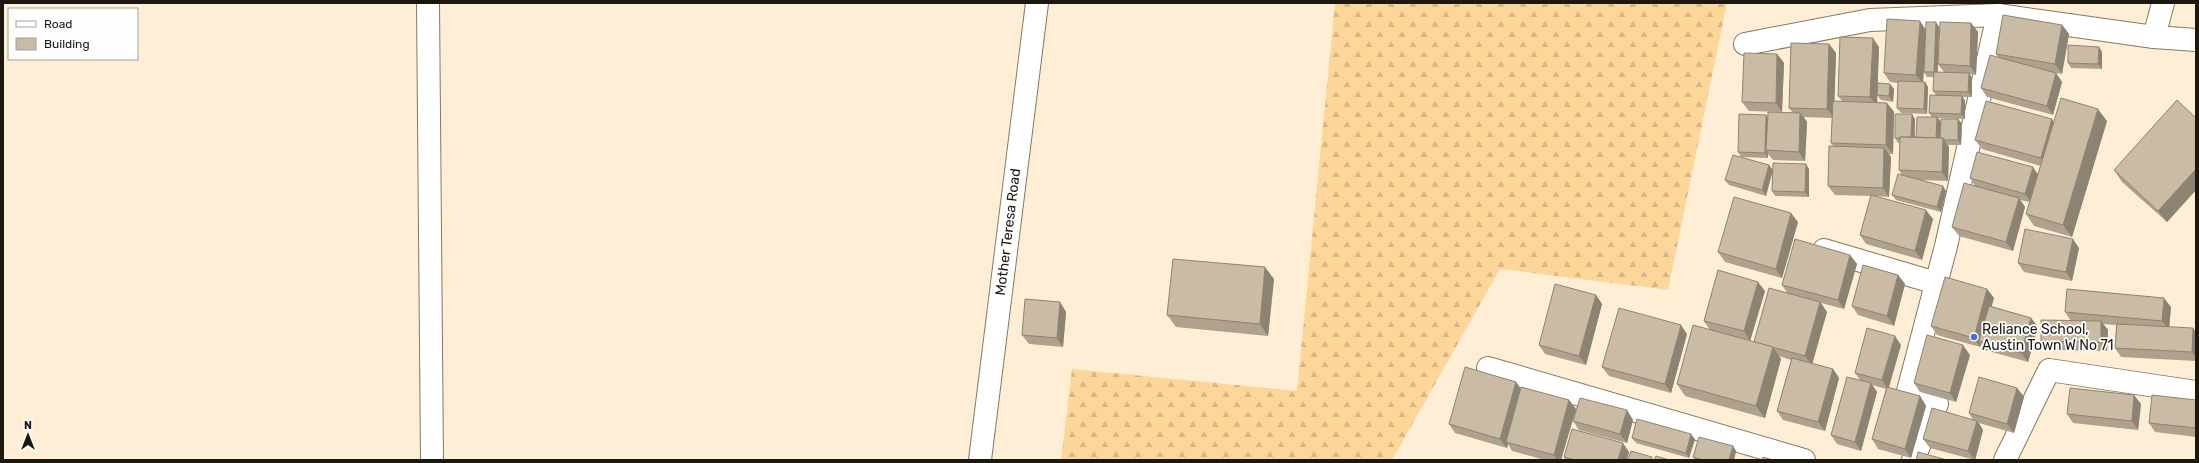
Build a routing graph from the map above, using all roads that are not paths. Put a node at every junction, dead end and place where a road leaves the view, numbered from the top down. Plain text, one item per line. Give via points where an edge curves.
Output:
1 (428, 3) edge
2 (1037, 3) edge
3 (2163, 3) edge
4 (1998, 15) junction
5 (2154, 36) junction
6 (2196, 40) edge
7 (1745, 44) dead end
8 (1804, 244) edge
9 (1936, 282) junction
10 (1488, 368) dead end
11 (2196, 392) edge
12 (432, 460) edge
13 (980, 460) edge
14 (1804, 460) edge
15 (1913, 460) edge
16 (2005, 460) edge

1 - 12 street
2 - 13 street, Mother Teresa Road
3 - 5 street
4 - 5 street
4 - 7 street via 1870,20
4 - 9 street
5 - 6 street
8 - 9 street
9 - 15 street via 1908,390 1937,404
10 - 14 street
11 - 16 street via 2049,370

